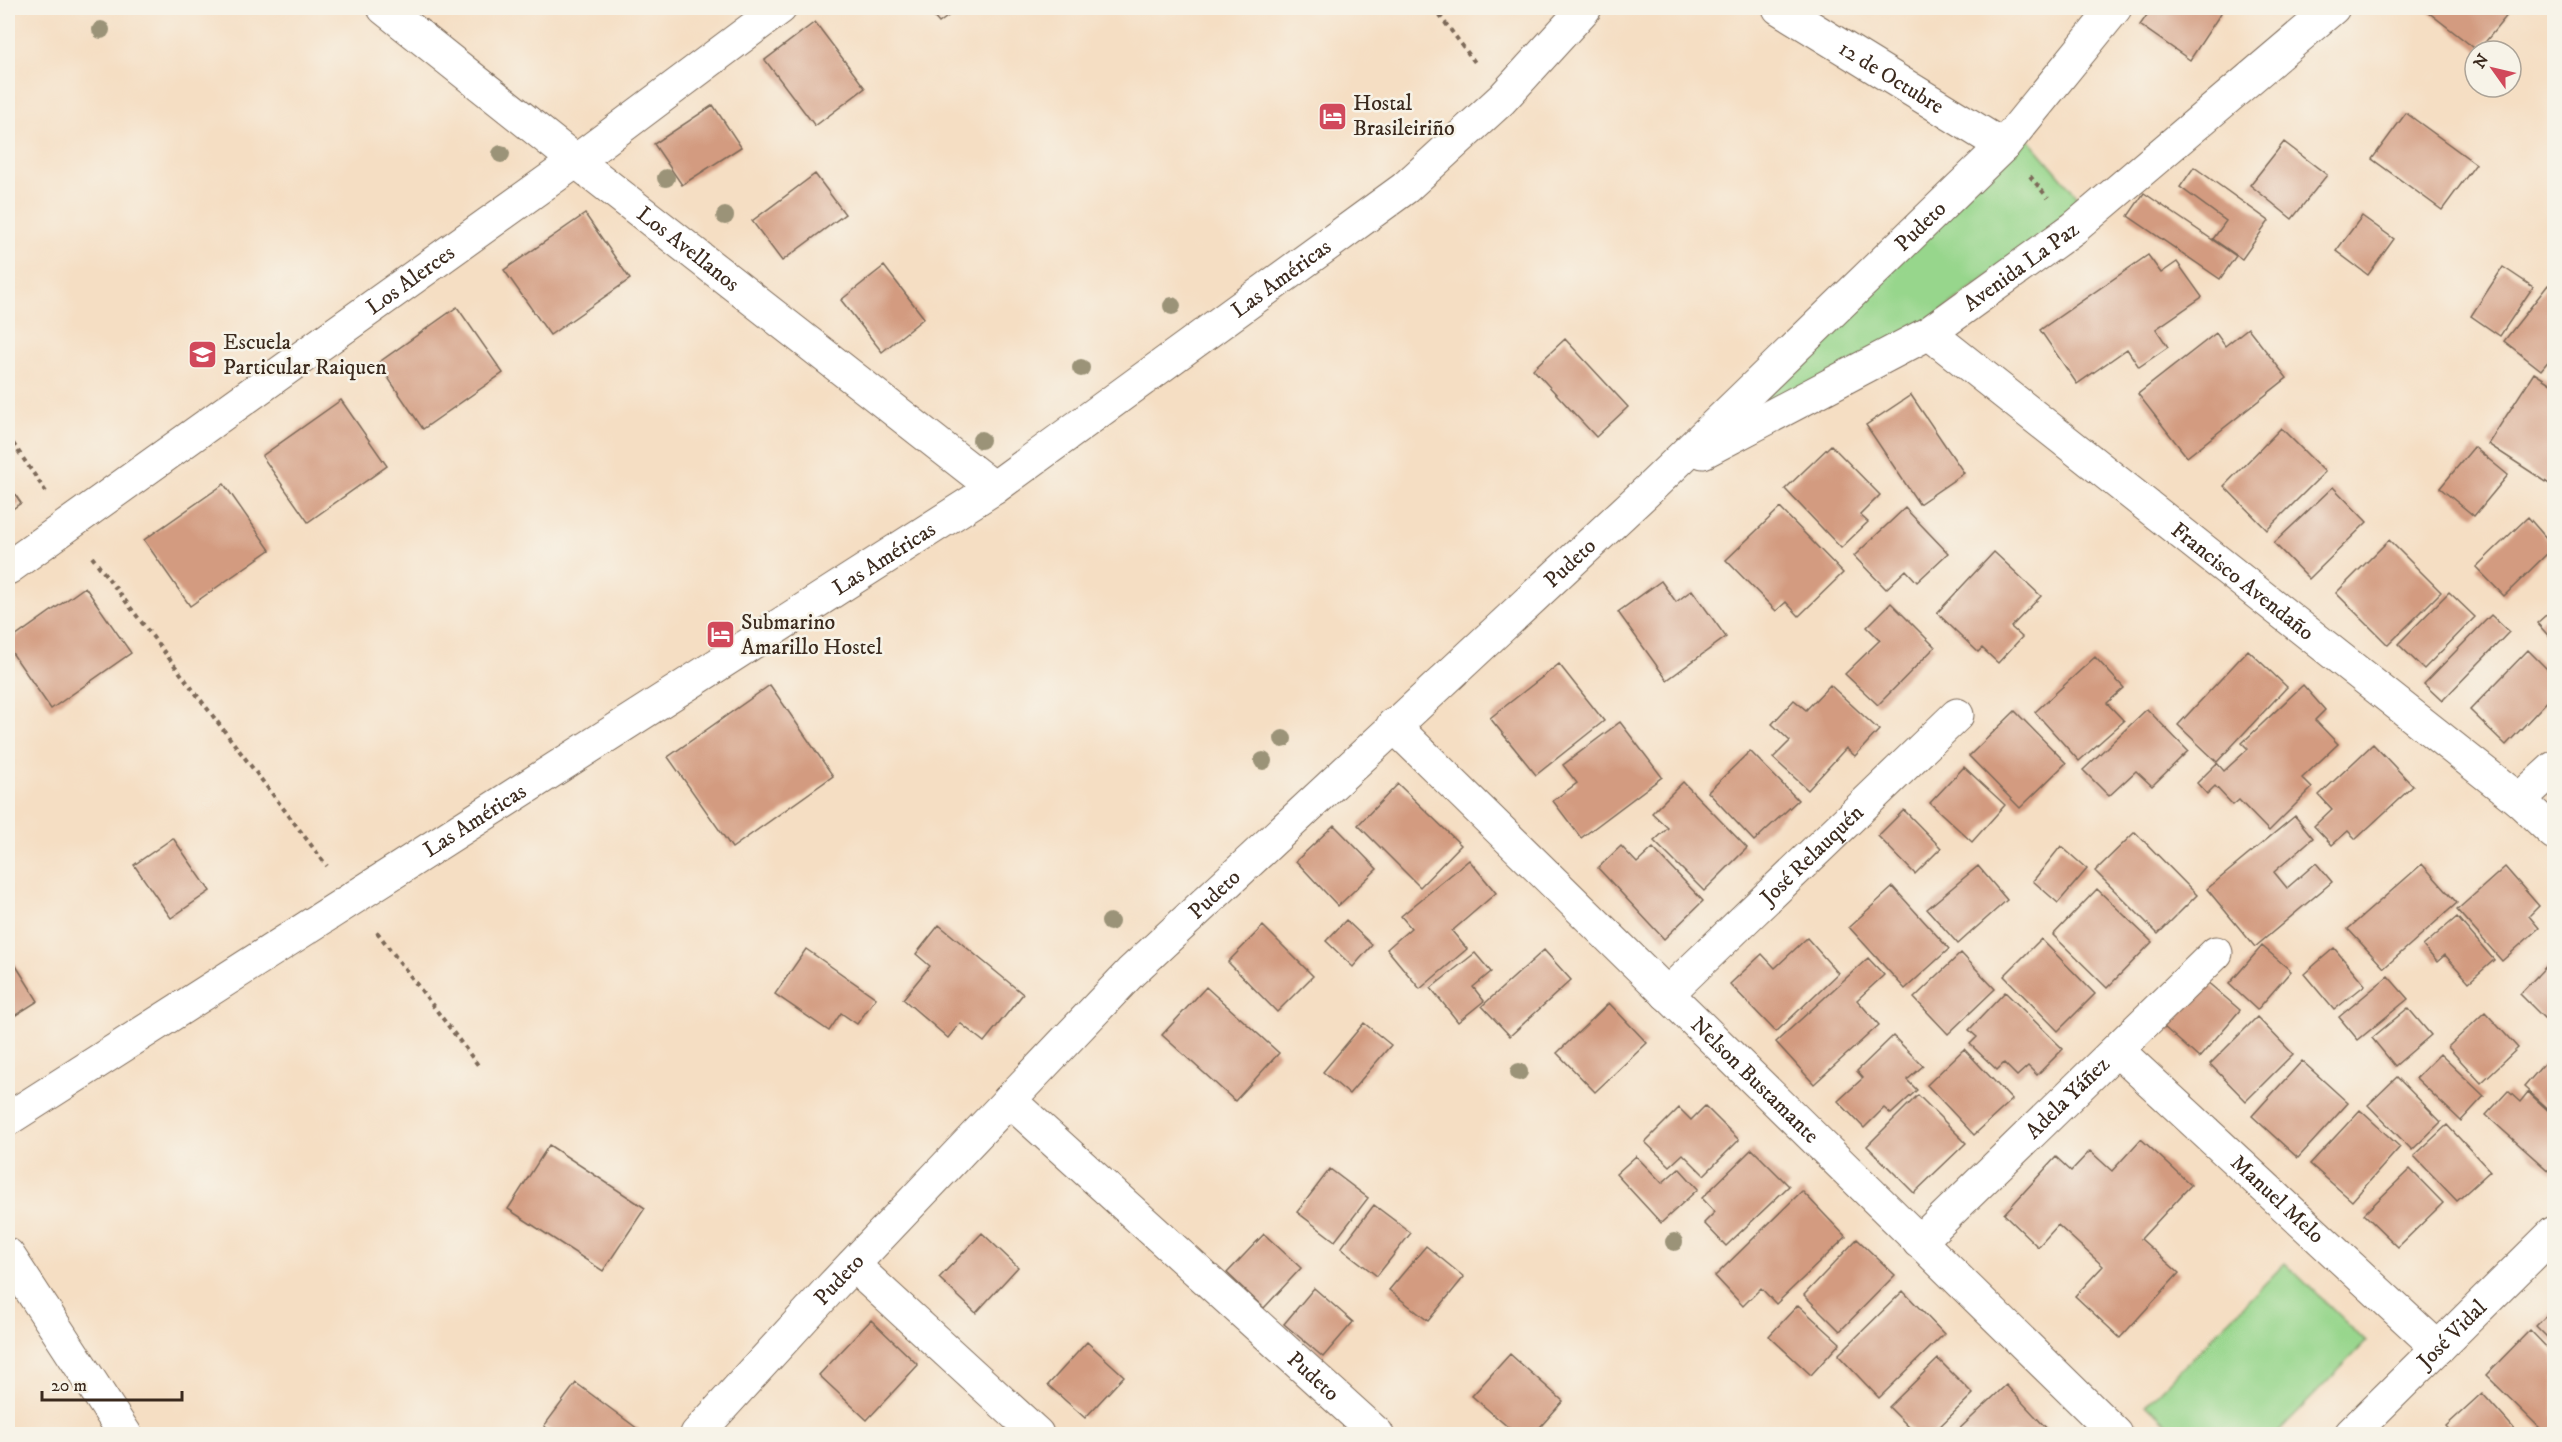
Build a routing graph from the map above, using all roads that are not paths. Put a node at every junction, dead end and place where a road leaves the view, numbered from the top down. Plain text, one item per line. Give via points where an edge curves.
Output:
1 (384, 8) edge
2 (780, 8) edge
3 (1586, 8) edge
4 (1779, 8) edge
5 (2115, 8) edge
6 (2333, 8) edge
7 (2003, 146) junction
8 (576, 161) junction
9 (1929, 333) junction
10 (1669, 469) junction
11 (994, 488) junction
12 (8, 568) edge
13 (1957, 715) dead end
14 (1393, 725) junction
15 (2554, 768) edge
16 (2519, 800) junction
17 (2554, 833) edge
18 (2216, 953) dead end
19 (1667, 994) junction
20 (2117, 1050) junction
21 (1009, 1100) junction
22 (8, 1119) edge
23 (2554, 1233) edge
24 (1919, 1242) junction
25 (8, 1255) edge
26 (853, 1265) junction
27 (2438, 1348) junction
28 (125, 1434) edge
29 (696, 1434) edge
30 (1037, 1434) edge
31 (1377, 1434) edge
32 (2116, 1434) edge
33 (2351, 1434) edge

1 - 8 street, Los Avellanos
2 - 8 street, Los Alerces
3 - 11 street, Las Américas via 1503,99 1405,188
4 - 7 street, 12 de Octubre
5 - 7 street, Pudeto
6 - 9 street, Avenida La Paz via 2074,228
7 - 10 street, Pudeto
8 - 11 street, Los Avellanos
8 - 12 street, Los Alerces
9 - 10 street, Avenida La Paz
9 - 16 street, Francisco Avendaño
10 - 14 street, Pudeto
11 - 22 street, Las Américas
13 - 19 street, José Relauquén
14 - 19 street, Nelson Bustamante
14 - 21 street, Pudeto via 1131,972
15 - 16 street
16 - 17 street, Francisco Avendaño
18 - 20 street, Adela Yáñez
19 - 24 street, Nelson Bustamante
20 - 24 street, Adela Yáñez
20 - 27 street, Manuel Melo
21 - 26 street, Pudeto
21 - 31 street, Pudeto
23 - 27 street, José Vidal
24 - 32 street, Nelson Bustamante
25 - 28 street
26 - 29 street, Pudeto
26 - 30 street
27 - 33 street, José Vidal

